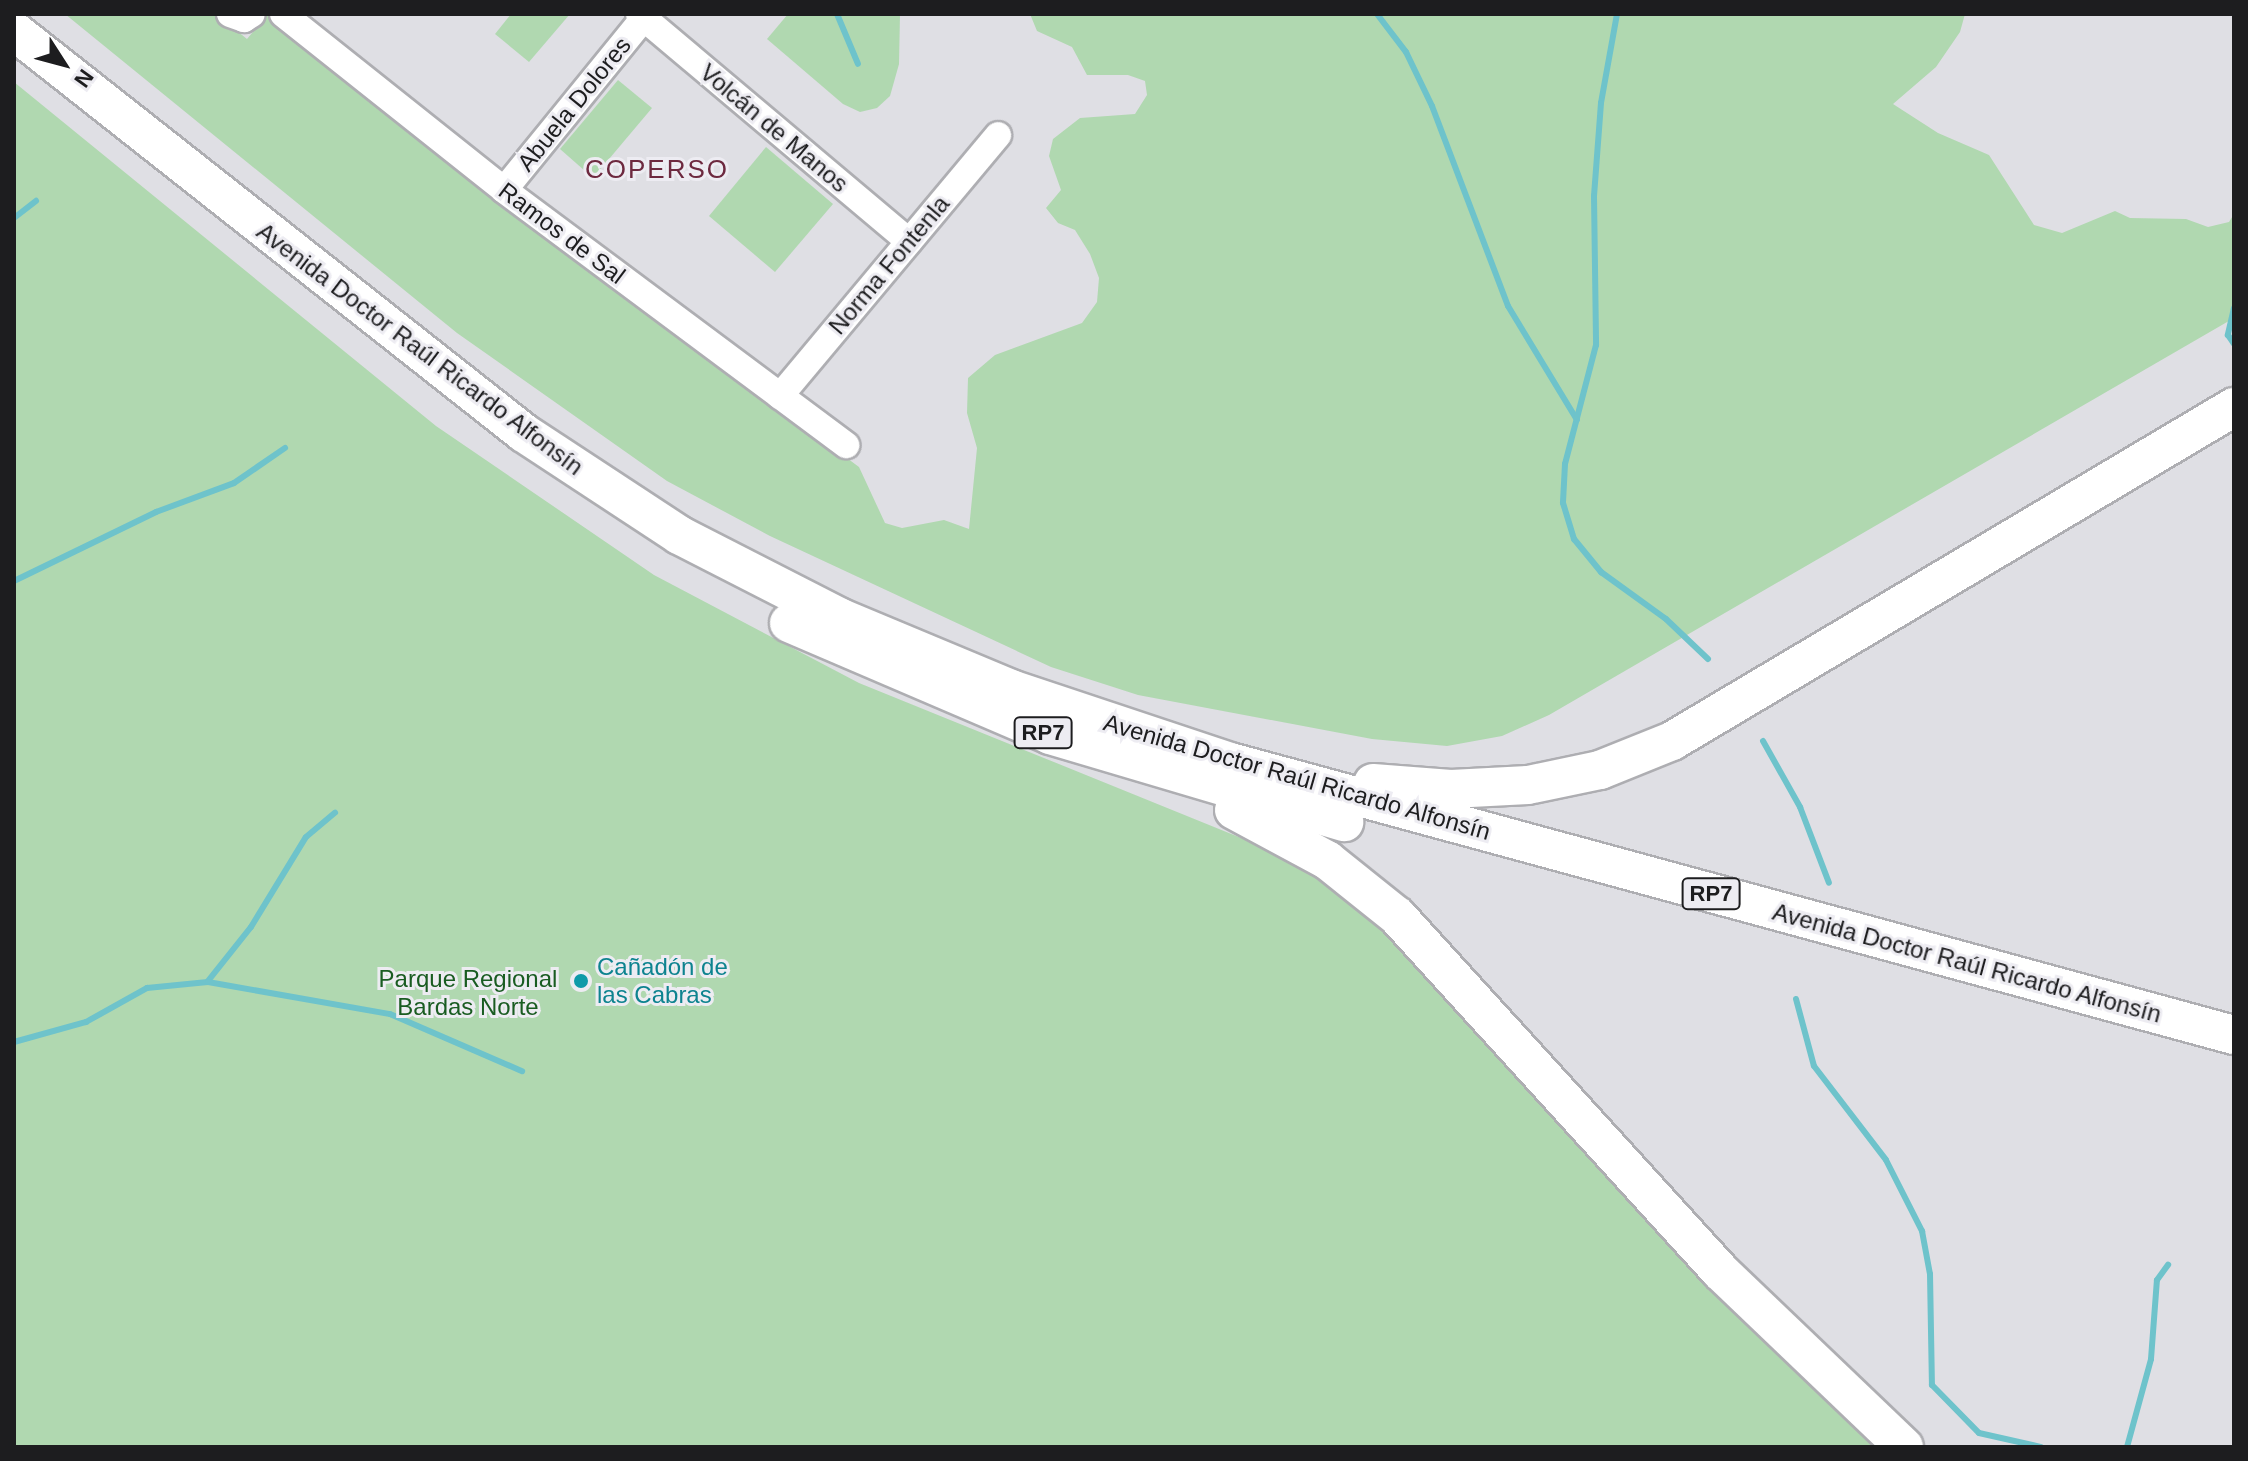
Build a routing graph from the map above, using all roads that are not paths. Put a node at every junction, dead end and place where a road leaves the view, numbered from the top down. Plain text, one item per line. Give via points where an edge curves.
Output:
1 (230, 14) edge
2 (252, 14) edge
3 (283, 14) edge
4 (642, 16) edge
5 (14, 31) edge
6 (14, 62) edge
7 (998, 135) dead end
8 (504, 190) junction
9 (909, 241) junction
10 (780, 396) junction
11 (2234, 407) edge
12 (846, 445) dead end
13 (1050, 735) junction
14 (1189, 749) junction
15 (2234, 1035) edge
16 (2234, 1061) edge
17 (1904, 1447) edge

1 - 2 street via 244,19
3 - 8 street, Ramos de Sal
4 - 8 street, Abuela Dolores
4 - 9 street, Volcán de Manos
5 - 14 highway, Avenida Doctor Raúl Ricardo Alfonsín / RP7 via 461,386 679,535 910,649
6 - 13 highway, Avenida Doctor Raúl Ricardo Alfonsín / RP7 via 555,486 784,620
7 - 9 street, Norma Fontenla
8 - 10 street, Ramos de Sal
9 - 10 street, Norma Fontenla
10 - 12 street, Ramos de Sal
11 - 14 highway via 1707,724 1600,770 1504,787 1415,788
13 - 16 highway, Avenida Doctor Raúl Ricardo Alfonsín / RP7 via 1227,790
13 - 17 highway via 1257,820 1363,886 1433,954 1721,1272
14 - 15 highway, Avenida Doctor Raúl Ricardo Alfonsín / RP7

